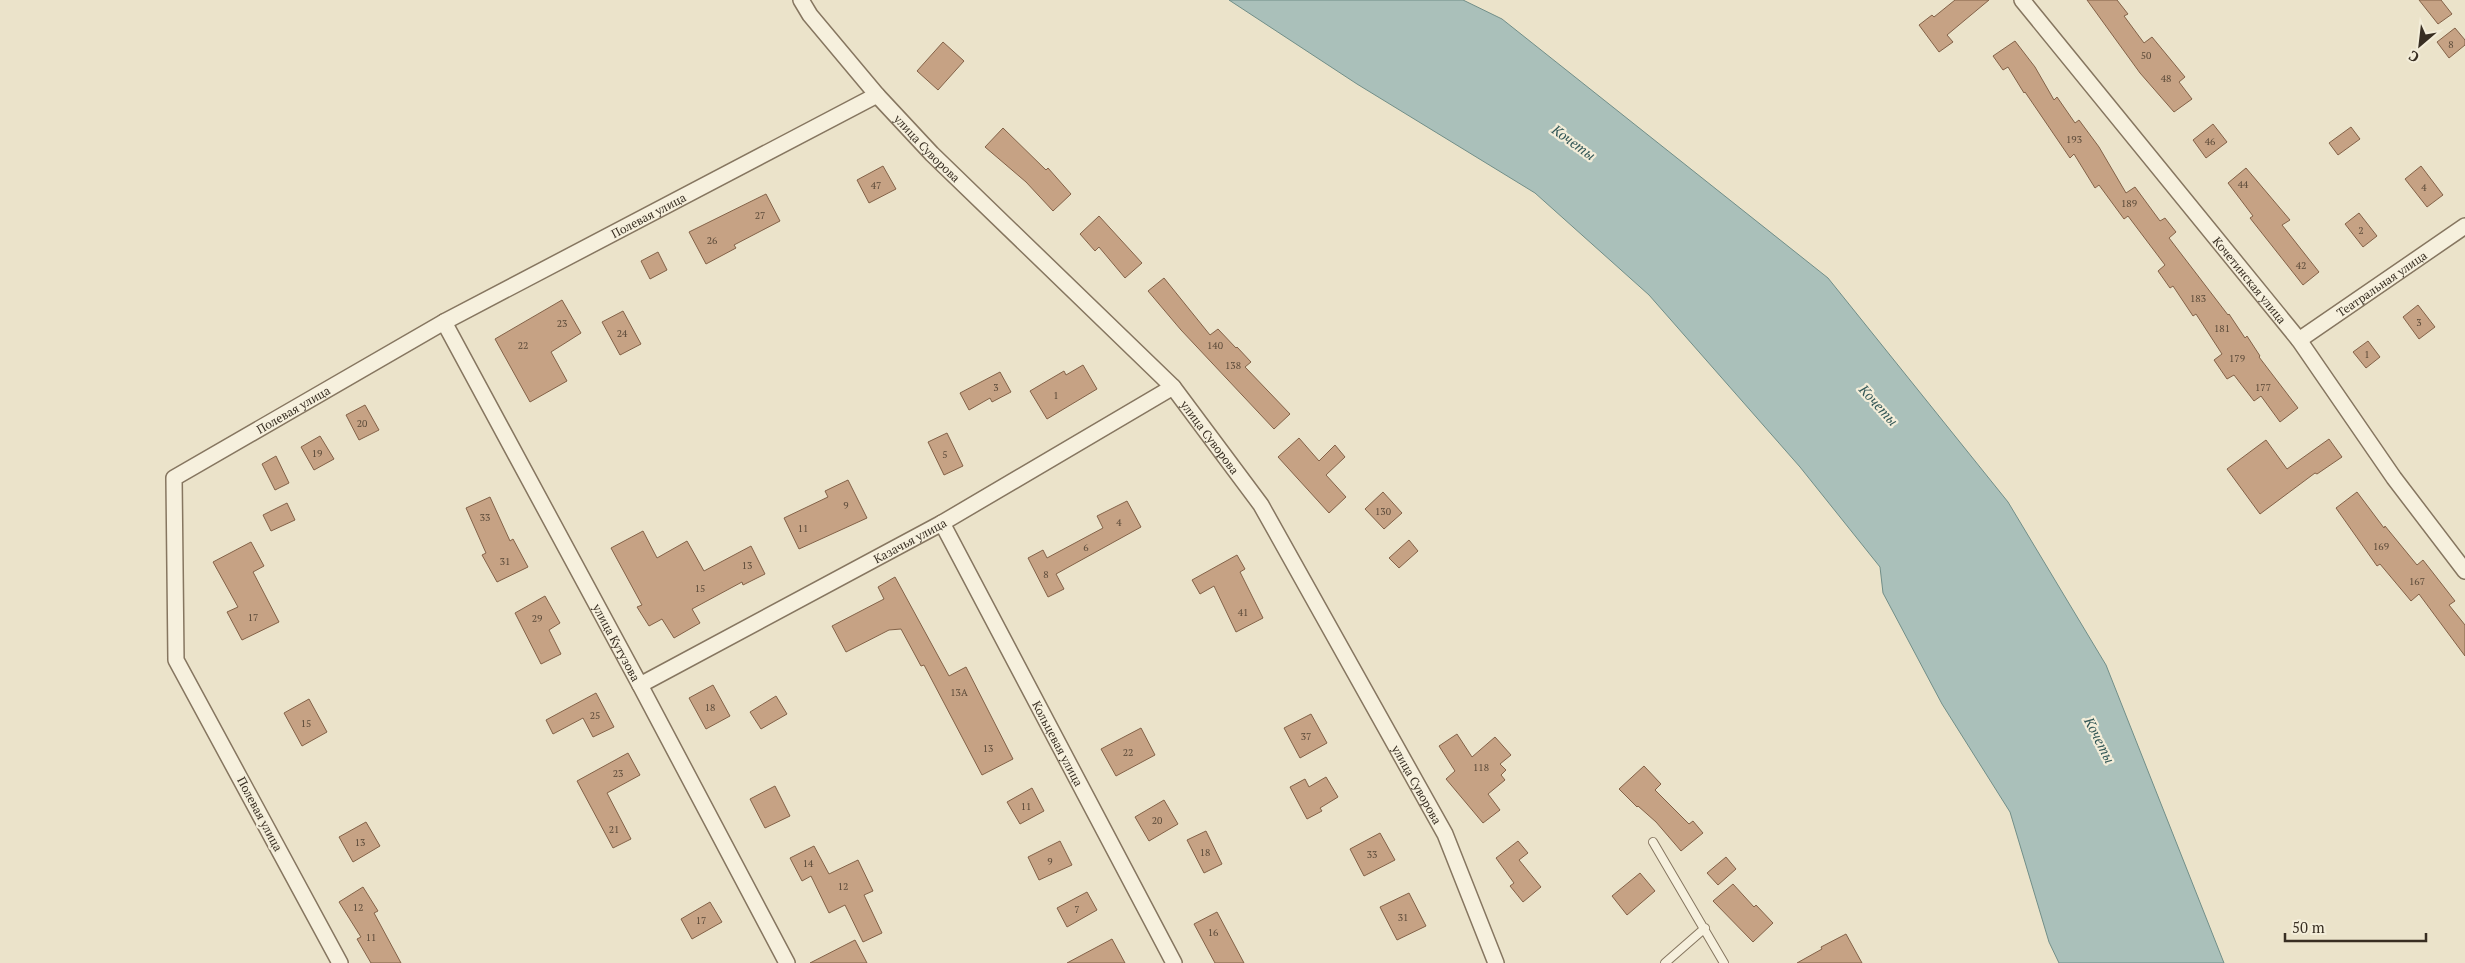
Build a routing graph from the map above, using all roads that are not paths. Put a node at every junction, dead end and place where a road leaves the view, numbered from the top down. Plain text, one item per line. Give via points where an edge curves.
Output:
1 (801, 0) edge
2 (2022, 0) edge
3 (877, 95) junction
4 (2465, 226) edge
5 (444, 322) junction
6 (2299, 340) junction
7 (1173, 387) junction
8 (942, 523) junction
9 (2465, 571) edge
10 (640, 685) junction
11 (1654, 842) dead end
12 (1705, 928) junction
13 (340, 963) edge
14 (787, 963) edge
15 (1174, 963) edge
16 (1496, 963) edge
17 (1665, 963) edge
18 (1724, 963) edge

1 - 3 street, улица Суворова
2 - 6 street, Кочетинская улица
3 - 5 street, Полевая улица
3 - 7 street, улица Суворова via 932,154
4 - 6 street, Театральная улица
5 - 10 street, улица Кутузова
5 - 13 street, Полевая улица via 174,478 176,660
6 - 9 street, Кочетинская улица via 2394,478
7 - 8 street, Казачья улица
7 - 16 street, улица Суворова via 1261,505 1445,834
8 - 10 street, Казачья улица
8 - 15 street, Кольцевая улица
10 - 14 street, улица Кутузова
11 - 12 lane
12 - 17 lane
12 - 18 lane

